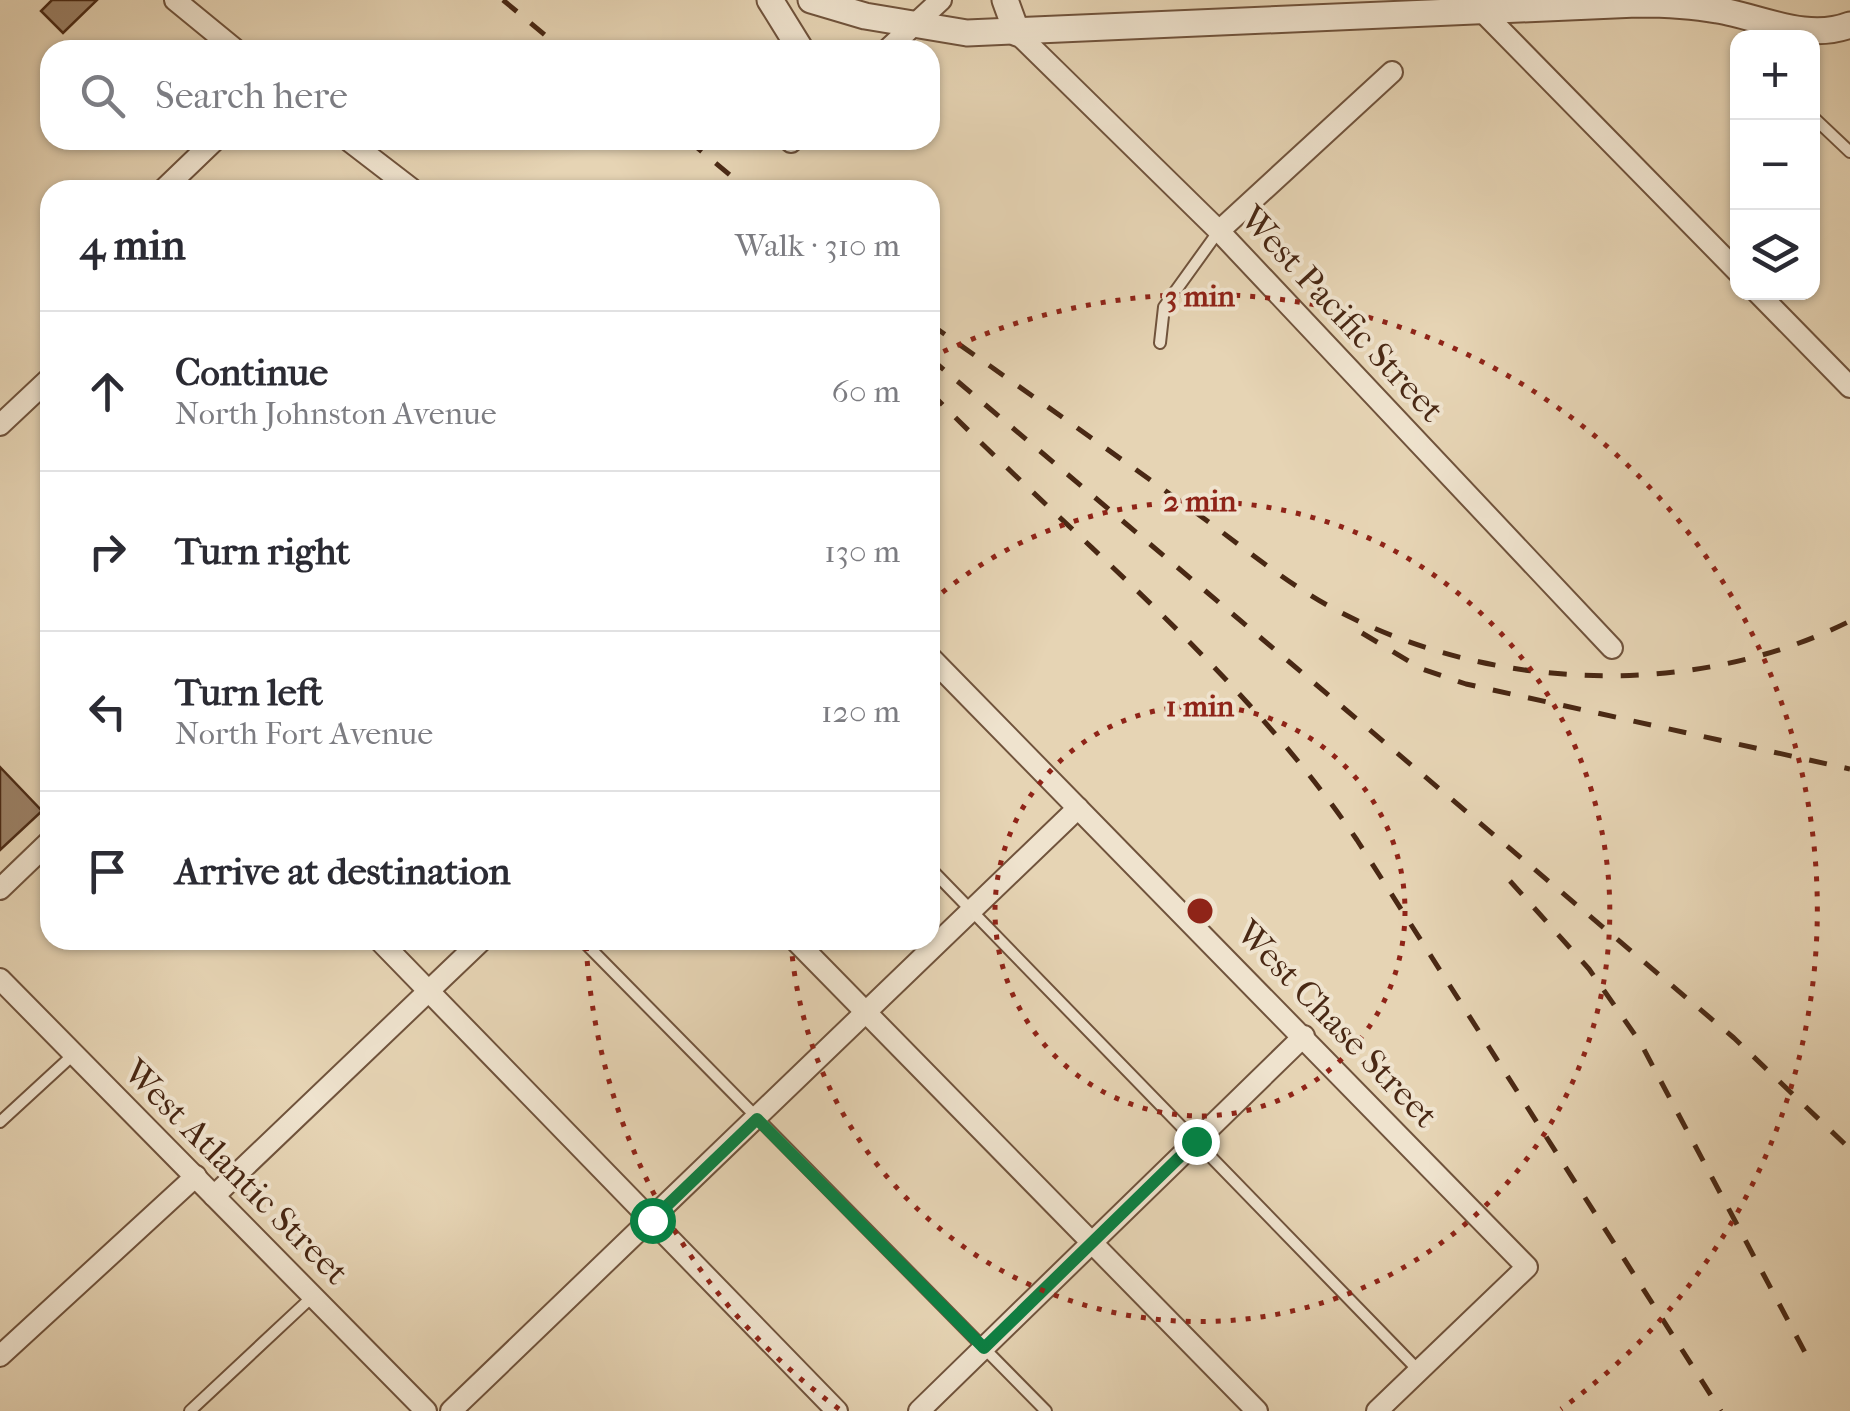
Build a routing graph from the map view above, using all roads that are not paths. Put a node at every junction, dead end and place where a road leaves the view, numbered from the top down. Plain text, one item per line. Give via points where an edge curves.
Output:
1 (175, 0) edge
2 (770, 0) edge
3 (811, 0) edge
4 (941, 0) edge
5 (1005, 0) edge
6 (1477, 5) edge
7 (913, 26) junction
8 (1850, 26) edge
9 (1768, 30) edge
10 (1820, 32) edge
11 (1018, 34) junction
12 (224, 40) edge
13 (795, 40) edge
14 (898, 40) edge
15 (1392, 72) dead end
16 (1816, 120) edge
17 (205, 150) edge
18 (360, 150) edge
19 (1850, 152) edge
20 (173, 180) edge
21 (398, 180) edge
22 (1219, 231) junction
23 (1730, 264) edge
24 (1765, 300) edge
25 (1160, 343) dead end
26 (40, 387) edge
27 (1850, 388) edge
28 (0, 424) edge
29 (1612, 648) dead end
30 (940, 667) edge
31 (1078, 808) junction
32 (40, 851) edge
33 (940, 878) edge
34 (0, 890) edge
35 (973, 910) junction
36 (940, 942) edge
37 (390, 950) edge
38 (472, 950) edge
39 (592, 950) edge
40 (805, 950) edge
41 (932, 950) edge
42 (0, 979) edge
43 (429, 991) junction
44 (867, 1014) junction
45 (1304, 1036) junction
46 (74, 1054) junction
47 (757, 1119) junction
48 (0, 1122) edge
49 (1196, 1141) junction
50 (196, 1176) junction
51 (214, 1196) junction
52 (652, 1220) junction
53 (1091, 1243) junction
54 (313, 1296) junction
55 (984, 1348) junction
56 (0, 1356) edge
57 (1419, 1371) junction
58 (190, 1411) edge
59 (426, 1411) edge
60 (451, 1411) edge
61 (837, 1411) edge
62 (919, 1411) edge
63 (1046, 1411) edge
64 (1257, 1411) edge
65 (1377, 1411) edge

1 - 12 street
2 - 13 street
3 - 7 street
4 - 7 street
5 - 11 street
6 - 9 street via 1682,4
6 - 11 street
6 - 23 street
7 - 11 street
7 - 14 street
8 - 10 street
11 - 22 street, West Pacific Street
15 - 22 street
16 - 19 lane
17 - 20 street
18 - 21 street
22 - 25 lane via 1164,307
22 - 29 street, West Pacific Street
24 - 27 street
26 - 28 street
30 - 31 street, West Chase Street
31 - 35 street
31 - 45 street, West Chase Street
32 - 34 street
33 - 35 lane
35 - 36 street
35 - 49 lane
37 - 43 street
38 - 43 street
39 - 47 lane
40 - 44 street
41 - 44 street
42 - 46 street, West Atlantic Street
43 - 51 street
43 - 52 street
44 - 47 street
44 - 53 street
45 - 49 street
45 - 57 street, West Chase Street via 1527,1267
46 - 48 lane
46 - 50 street, West Atlantic Street
47 - 52 street
47 - 55 lane
49 - 53 street
49 - 57 lane
50 - 51 street, West Atlantic Street
50 - 56 street
51 - 54 street, West Atlantic Street
52 - 60 street
52 - 61 street
53 - 55 street
53 - 64 street
54 - 58 lane
54 - 59 street, West Atlantic Street
55 - 62 street
55 - 63 lane
57 - 65 street

